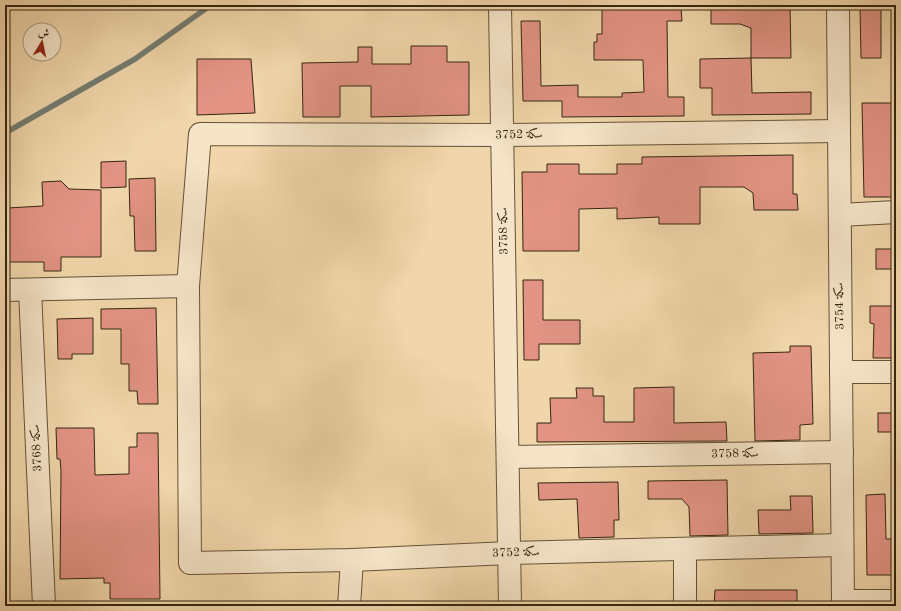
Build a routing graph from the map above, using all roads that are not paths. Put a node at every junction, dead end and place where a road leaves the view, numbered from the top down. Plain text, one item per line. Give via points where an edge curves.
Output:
1 (500, 5) edge
2 (838, 5) edge
3 (839, 131) junction
4 (502, 135) junction
5 (896, 212) edge
6 (840, 215) junction
7 (188, 286) junction
8 (5, 290) edge
9 (30, 290) junction
10 (841, 372) junction
11 (896, 372) edge
12 (842, 452) junction
13 (508, 457) junction
14 (842, 545) junction
15 (685, 549) junction
16 (509, 553) junction
17 (352, 560) junction
18 (896, 601) edge
19 (843, 603) edge
20 (44, 606) edge
21 (349, 606) edge
22 (510, 606) edge
23 (686, 606) edge

1 - 4 street, سكة 3758
2 - 3 street, سكة 3754
3 - 4 street, سكة 3752
3 - 6 street, سكة 3754
4 - 7 street, سكة 3752 via 200,134
4 - 13 street, سكة 3758
5 - 6 street
6 - 10 street, سكة 3754
7 - 9 street
7 - 17 street, سكة 3752 via 190,563
8 - 9 street
9 - 20 street, سكة 3768
10 - 11 street
10 - 12 street, سكة 3754
12 - 13 street, سكة 3758
12 - 14 street, سكة 3754
13 - 16 street, سكة 3758
14 - 15 street, سكة 3752
14 - 19 street, سكة 3754
15 - 16 street, سكة 3752
15 - 23 street
16 - 17 street, سكة 3752
16 - 22 street, سكة 3758
17 - 21 street
18 - 19 street

